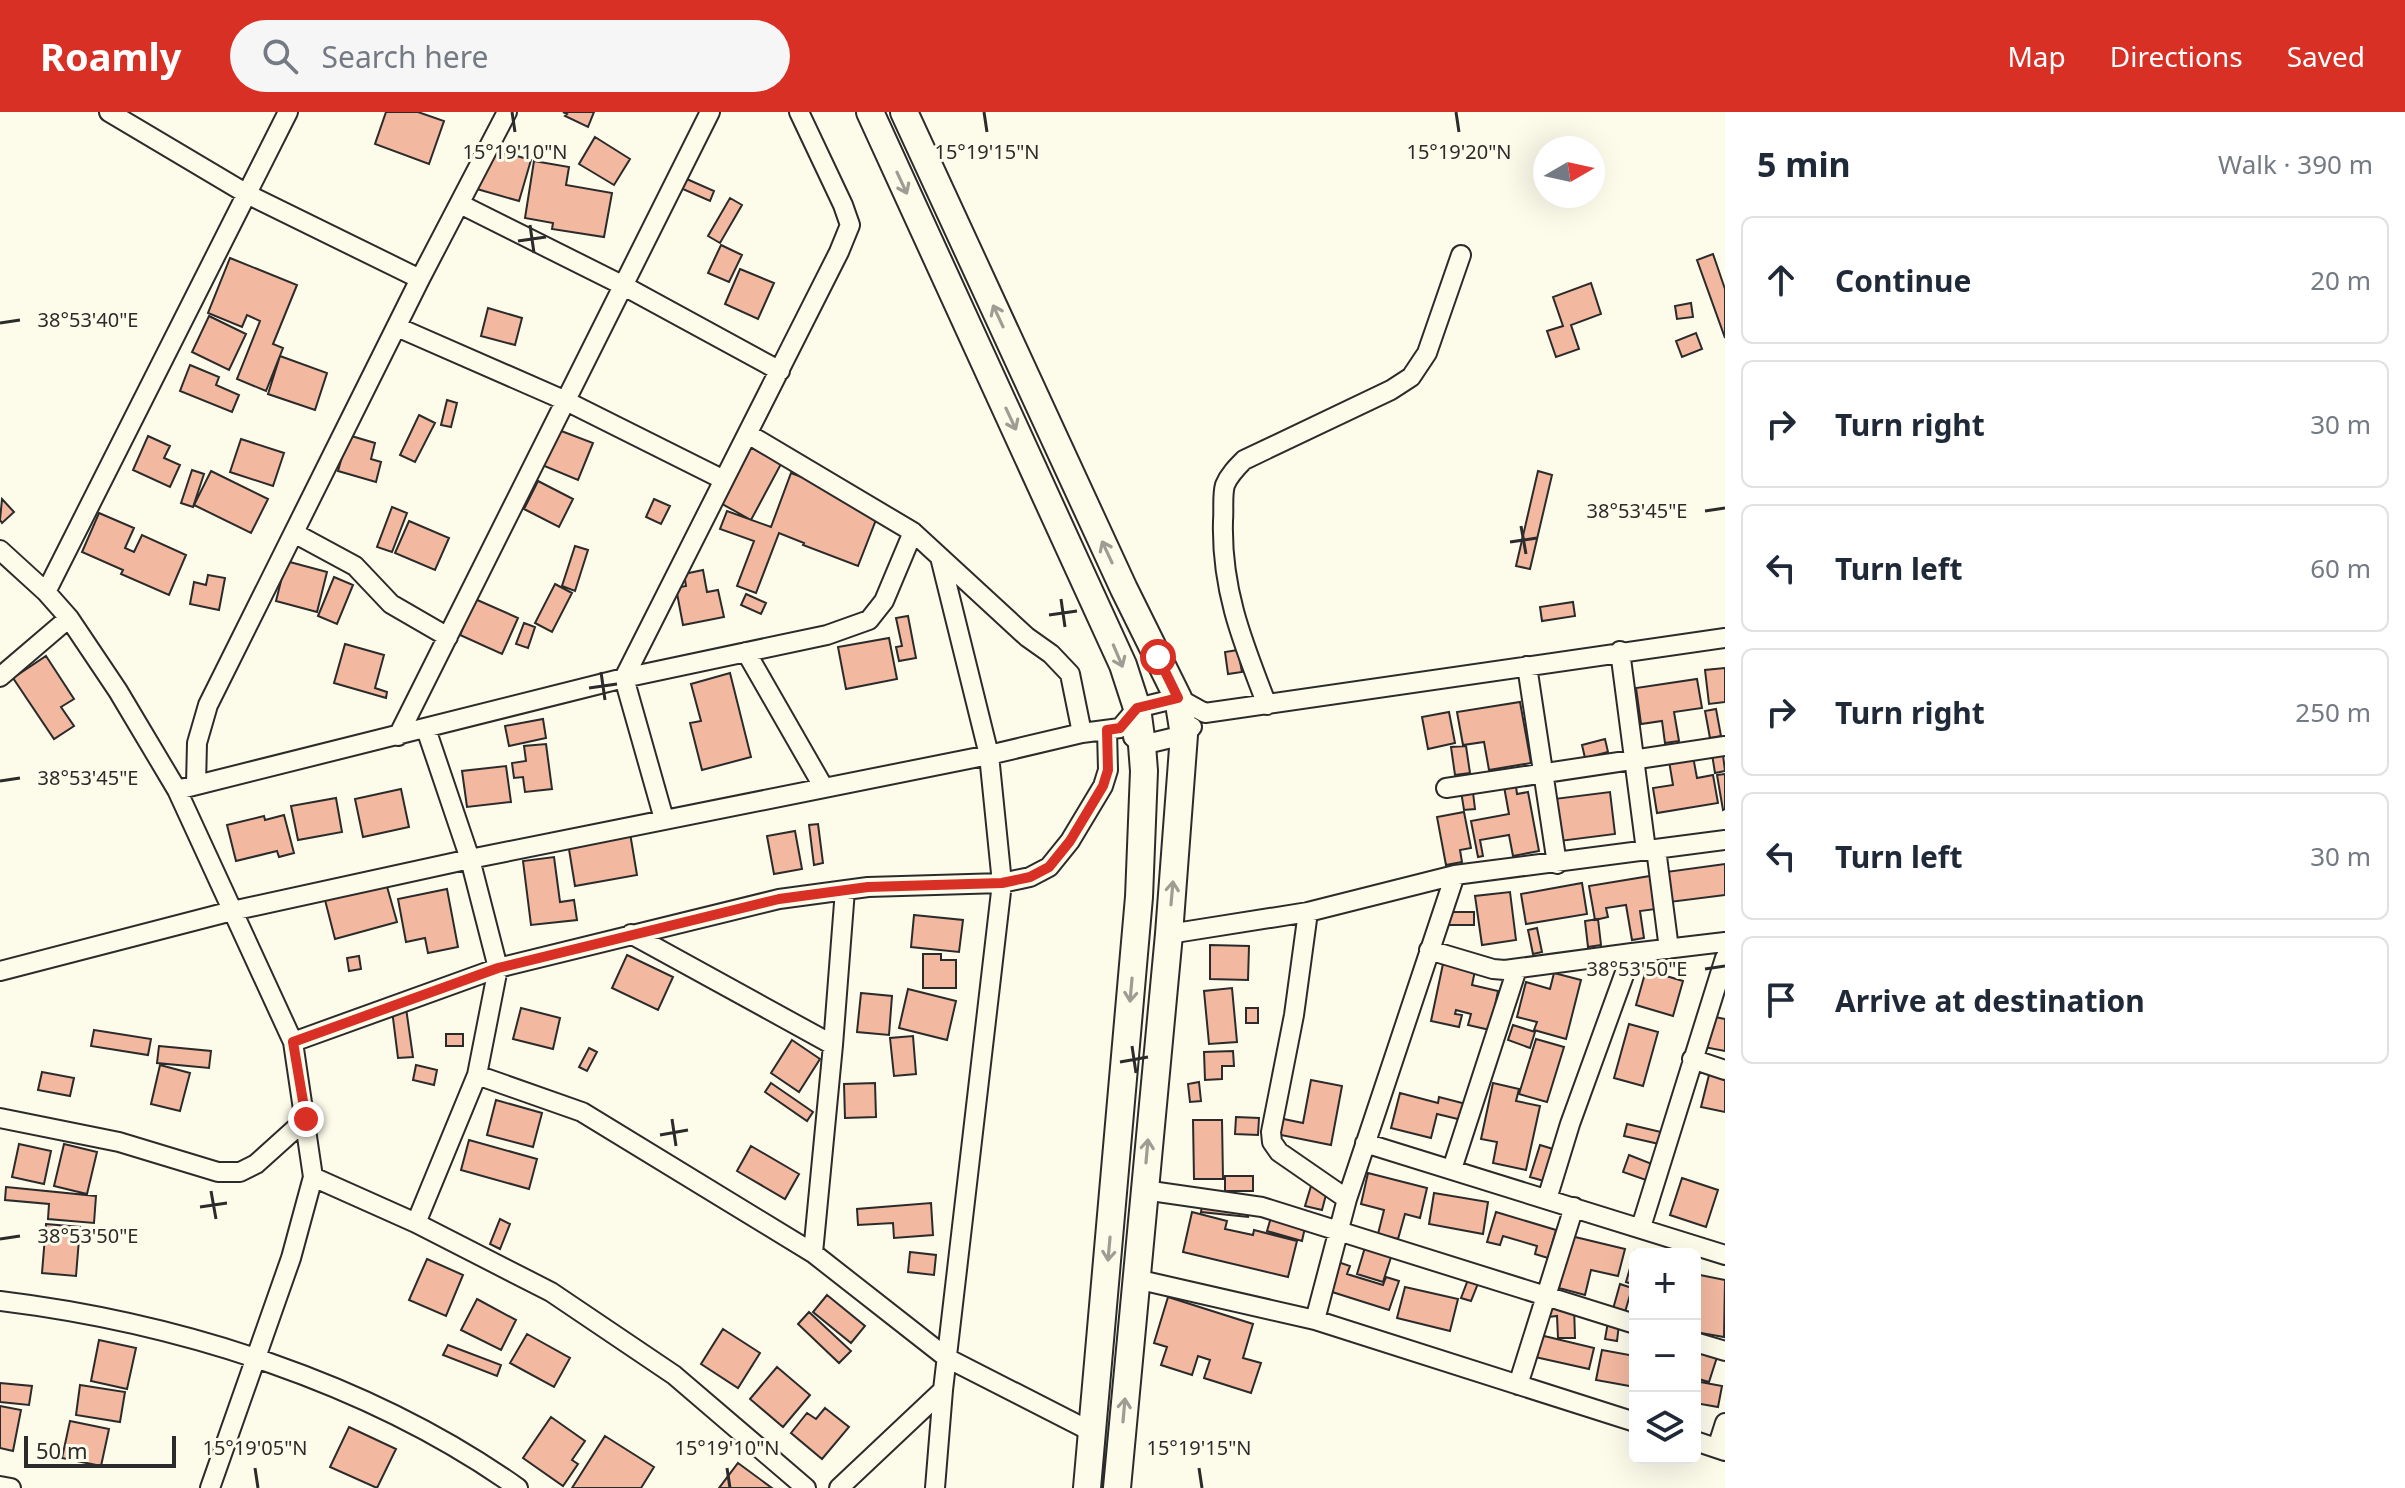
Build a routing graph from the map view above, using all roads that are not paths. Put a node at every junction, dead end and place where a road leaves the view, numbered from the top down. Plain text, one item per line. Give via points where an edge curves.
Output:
1 (109, 112) edge
2 (288, 112) edge
3 (507, 112) edge
4 (710, 112) edge
5 (799, 112) edge
6 (870, 112) edge
7 (904, 112) edge
8 (247, 194) junction
9 (460, 204) junction
10 (1461, 255) dead end
11 (420, 279) junction
12 (624, 286) junction
13 (397, 327) junction
14 (780, 371) junction
15 (566, 401) junction
16 (748, 434) junction
17 (724, 480) junction
18 (913, 532) junction
19 (294, 533) junction
20 (0, 550) edge
21 (940, 557) junction
22 (46, 592) junction
23 (69, 618) junction
24 (448, 637) junction
25 (1725, 638) edge
26 (1620, 651) junction
27 (746, 652) junction
28 (1527, 666) junction
29 (0, 677) edge
30 (624, 678) junction
31 (1178, 698) junction
32 (1267, 705) junction
33 (1205, 713) junction
34 (1121, 722) junction
35 (426, 729) junction
36 (1082, 733) junction
37 (1184, 735) junction
38 (398, 736) junction
39 (1142, 745) junction
40 (1725, 746) edge
41 (989, 755) junction
42 (1634, 759) junction
43 (1543, 773) junction
44 (196, 784) junction
45 (824, 788) junction
46 (1446, 788) dead end
47 (177, 790) junction
48 (664, 819) junction
49 (1725, 840) edge
50 (1651, 850) junction
51 (470, 859) junction
52 (1557, 864) junction
53 (1455, 875) junction
54 (1002, 883) junction
55 (845, 890) junction
56 (232, 911) junction
57 (1308, 912) junction
58 (631, 934) junction
59 (1169, 934) junction
60 (1725, 942) edge
61 (1669, 949) junction
62 (1429, 950) junction
63 (1632, 953) junction
64 (1725, 958) edge
65 (498, 968) junction
66 (1517, 969) junction
67 (0, 971) edge
68 (293, 1042) junction
69 (833, 1045) junction
70 (1692, 1059) junction
71 (1725, 1070) edge
72 (477, 1075) junction
73 (0, 1118) edge
74 (306, 1119) junction
75 (1365, 1143) junction
76 (1452, 1169) junction
77 (313, 1177) junction
78 (1144, 1190) junction
79 (1347, 1199) junction
80 (1547, 1199) junction
81 (1574, 1207) junction
82 (416, 1223) junction
83 (1641, 1227) junction
84 (1338, 1231) junction
85 (813, 1253) junction
86 (1725, 1255) edge
87 (1136, 1279) junction
88 (1544, 1297) junction
89 (0, 1301) edge
90 (1315, 1320) junction
91 (1629, 1322) edge
92 (1701, 1344) edge
93 (1725, 1351) edge
94 (254, 1358) junction
95 (947, 1358) junction
96 (1518, 1385) junction
97 (943, 1390) junction
98 (1629, 1420) edge
99 (1725, 1423) edge
100 (1092, 1432) junction
101 (1701, 1443) edge
102 (1721, 1449) edge
103 (0, 1486) edge
104 (11, 1488) edge
105 (210, 1488) edge
106 (518, 1488) edge
107 (806, 1488) edge
108 (839, 1488) edge
109 (935, 1488) edge
110 (1087, 1488) edge
111 (1117, 1488) edge

1 - 8 street
2 - 8 street
3 - 9 street
4 - 12 street
5 - 14 street via 850,225
6 -> 34 main road via 1123,665
31 -> 7 main road
8 - 11 street
8 - 22 street
9 - 11 street
9 - 12 street
10 - 32 street via 1427,353 1411,377 1244,460 1225,485 1222,557 1228,594
11 - 13 street
12 - 14 street
12 - 15 street
13 - 15 street
13 - 19 street
14 - 16 street
15 - 17 street
15 - 24 street
16 - 17 street
16 - 18 street
17 - 30 street
18 - 21 street
18 - 27 street via 884,601 869,620
19 - 24 street via 355,566 391,604
19 - 44 street via 208,705 197,743
20 - 22 street
21 - 36 street via 1070,674
21 - 41 street
22 - 23 street
23 - 29 street
23 - 47 street
24 - 38 street
25 - 26 street
26 - 28 street
26 - 42 street
27 - 30 street
27 - 45 street
28 - 32 street
28 - 43 street
30 - 35 street
30 - 48 street
31 - 33 street
31 - 34 street
31 - 37 main road
32 - 33 street
33 - 37 street
34 - 36 street
34 - 39 main road
34 - 54 street via 1103,786 1070,841 1049,867
35 - 38 street
35 - 51 street
36 - 41 street
37 - 39 street
59 -> 37 main road
38 - 44 street
39 -> 100 main road via 1139,897
40 - 42 street
41 - 45 street
41 - 54 street
42 - 43 street
42 - 50 street
43 - 46 street
43 - 52 street
44 - 47 street
45 - 48 street
47 - 56 street
48 - 51 street
49 - 50 street
50 - 52 street
50 - 61 street
51 - 56 street
51 - 65 street
52 - 53 street
53 - 57 street
53 - 62 street
54 - 55 street
54 - 95 street
55 - 58 street via 779,899
55 - 69 street
56 - 67 street
56 - 68 street
57 - 59 street
57 - 79 street via 1272,1142
58 - 65 street
58 - 69 street
78 -> 59 main road
60 - 61 street
61 - 63 street
62 - 66 street via 1493,969
62 - 75 street
63 - 66 street
63 - 80 street
64 - 70 street
65 - 68 street
65 - 72 street
66 - 76 street
68 - 74 street
69 - 85 street
70 - 71 street
70 - 83 street
72 - 82 street
72 - 85 street via 582,1112
73 - 74 street via 119,1142 218,1172 240,1172 256,1164
74 - 77 street
75 - 76 street
75 - 79 street
76 - 80 street
77 - 82 street
77 - 94 street via 291,1258
78 - 84 street via 1262,1207
78 - 87 main road
79 - 84 street
80 - 81 street
81 - 83 street
81 - 88 street
82 - 107 street via 551,1292 674,1375
83 - 86 street
84 - 88 street
84 - 90 street
85 - 95 street
87 - 90 street
111 -> 87 main road
88 - 91 street
88 - 96 street
89 - 94 street via 132,1323
90 - 96 street
92 - 93 street
94 - 105 street
94 - 106 street via 382,1408 473,1456
95 - 97 street
95 - 100 street
96 - 98 street
97 - 108 street
97 - 109 street
99 - 102 street
100 - 110 main road
101 - 102 street
103 - 104 street

